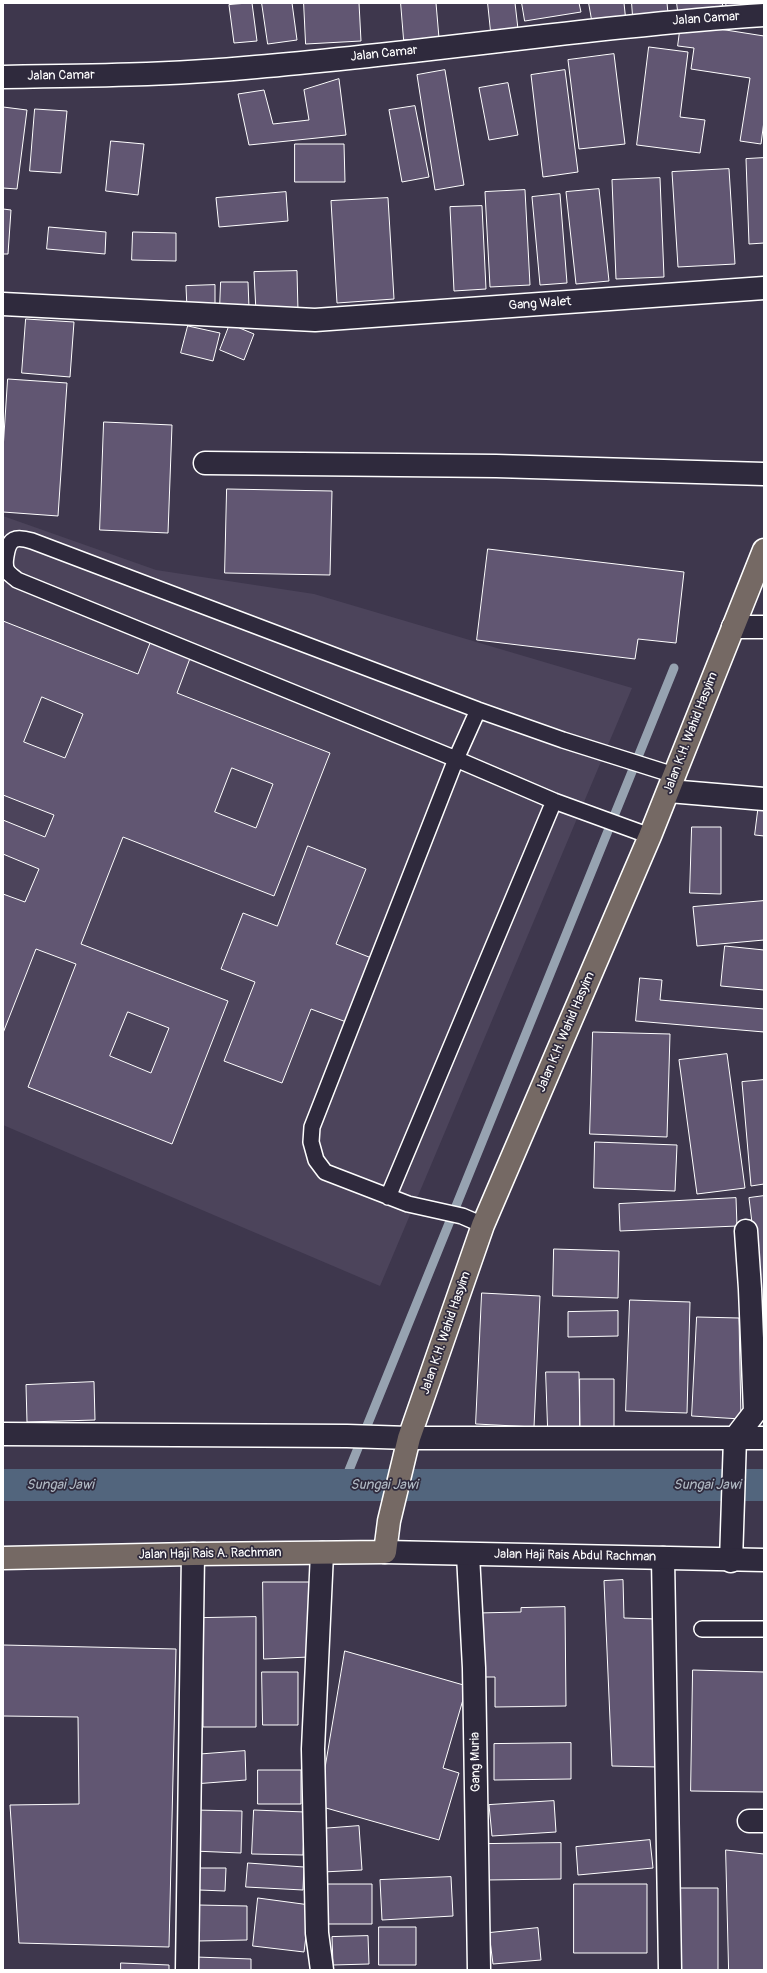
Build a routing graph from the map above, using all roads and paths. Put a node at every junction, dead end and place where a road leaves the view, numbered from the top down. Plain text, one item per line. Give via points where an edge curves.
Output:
1 (764, 15) edge
2 (3, 76) edge
3 (764, 288) edge
4 (3, 304) edge
5 (205, 463) dead end
6 (764, 474) edge
7 (764, 550) edge
8 (764, 627) edge
9 (733, 628) junction
10 (478, 710) junction
11 (456, 759) junction
12 (667, 778) junction
13 (764, 799) edge
14 (554, 801) junction
15 (643, 834) junction
16 (388, 1197) junction
17 (483, 1225) junction
18 (746, 1231) dead end
19 (3, 1434) edge
20 (764, 1438) edge
21 (407, 1446) junction
22 (735, 1447) junction
23 (385, 1552) junction
24 (322, 1553) junction
25 (193, 1554) junction
26 (468, 1555) junction
27 (3, 1558) edge
28 (663, 1558) junction
29 (764, 1560) edge
30 (731, 1561) junction
31 (702, 1629) dead end
32 (764, 1629) edge
33 (186, 1970) edge
34 (322, 1970) edge
35 (479, 1970) edge
36 (670, 1970) edge

1 - 2 street, Jalan Camar via 682,20 255,68 83,76
3 - 4 street, Gang Walet via 315,320
5 - 6 street via 496,466
7 - 9 main road, Jalan K.H. Wahid Hasyim
8 - 9 street
9 - 12 main road, Jalan K.H. Wahid Hasyim
10 - 11 lane
10 - 11 lane via 32,541 22,538 9,544 5,564 8,572 18,580
10 - 12 lane via 611,754
11 - 14 lane
11 - 16 lane via 312,1127 311,1142 316,1160 325,1172
12 - 13 street
12 - 15 main road, Jalan K.H. Wahid Hasyim
14 - 15 lane
14 - 16 lane
15 - 17 main road, Jalan K.H. Wahid Hasyim
16 - 17 lane via 462,1216
17 - 21 main road, Jalan K.H. Wahid Hasyim
18 - 22 street via 754,1412
19 - 21 street via 347,1436 378,1437
20 - 22 street
21 - 22 street
21 - 23 main road, Jalan K.H. Wahid Hasyim via 389,1521
22 - 30 street
23 - 24 main road, Jalan Haji Rais A. Rachman
23 - 26 street, Jalan Haji Rais Abdul Rachman
24 - 25 main road, Jalan Haji Rais A. Rachman
24 - 34 street via 313,1749 317,1934
25 - 27 main road, Jalan Haji Rais A. Rachman
25 - 33 street
26 - 28 street, Jalan Haji Rais Abdul Rachman
26 - 35 street, Gang Muria via 474,1668
28 - 30 street, Jalan Haji Rais Abdul Rachman
28 - 36 street
29 - 30 street, Jalan Haji Rais Abdul Rachman
31 - 32 lane

